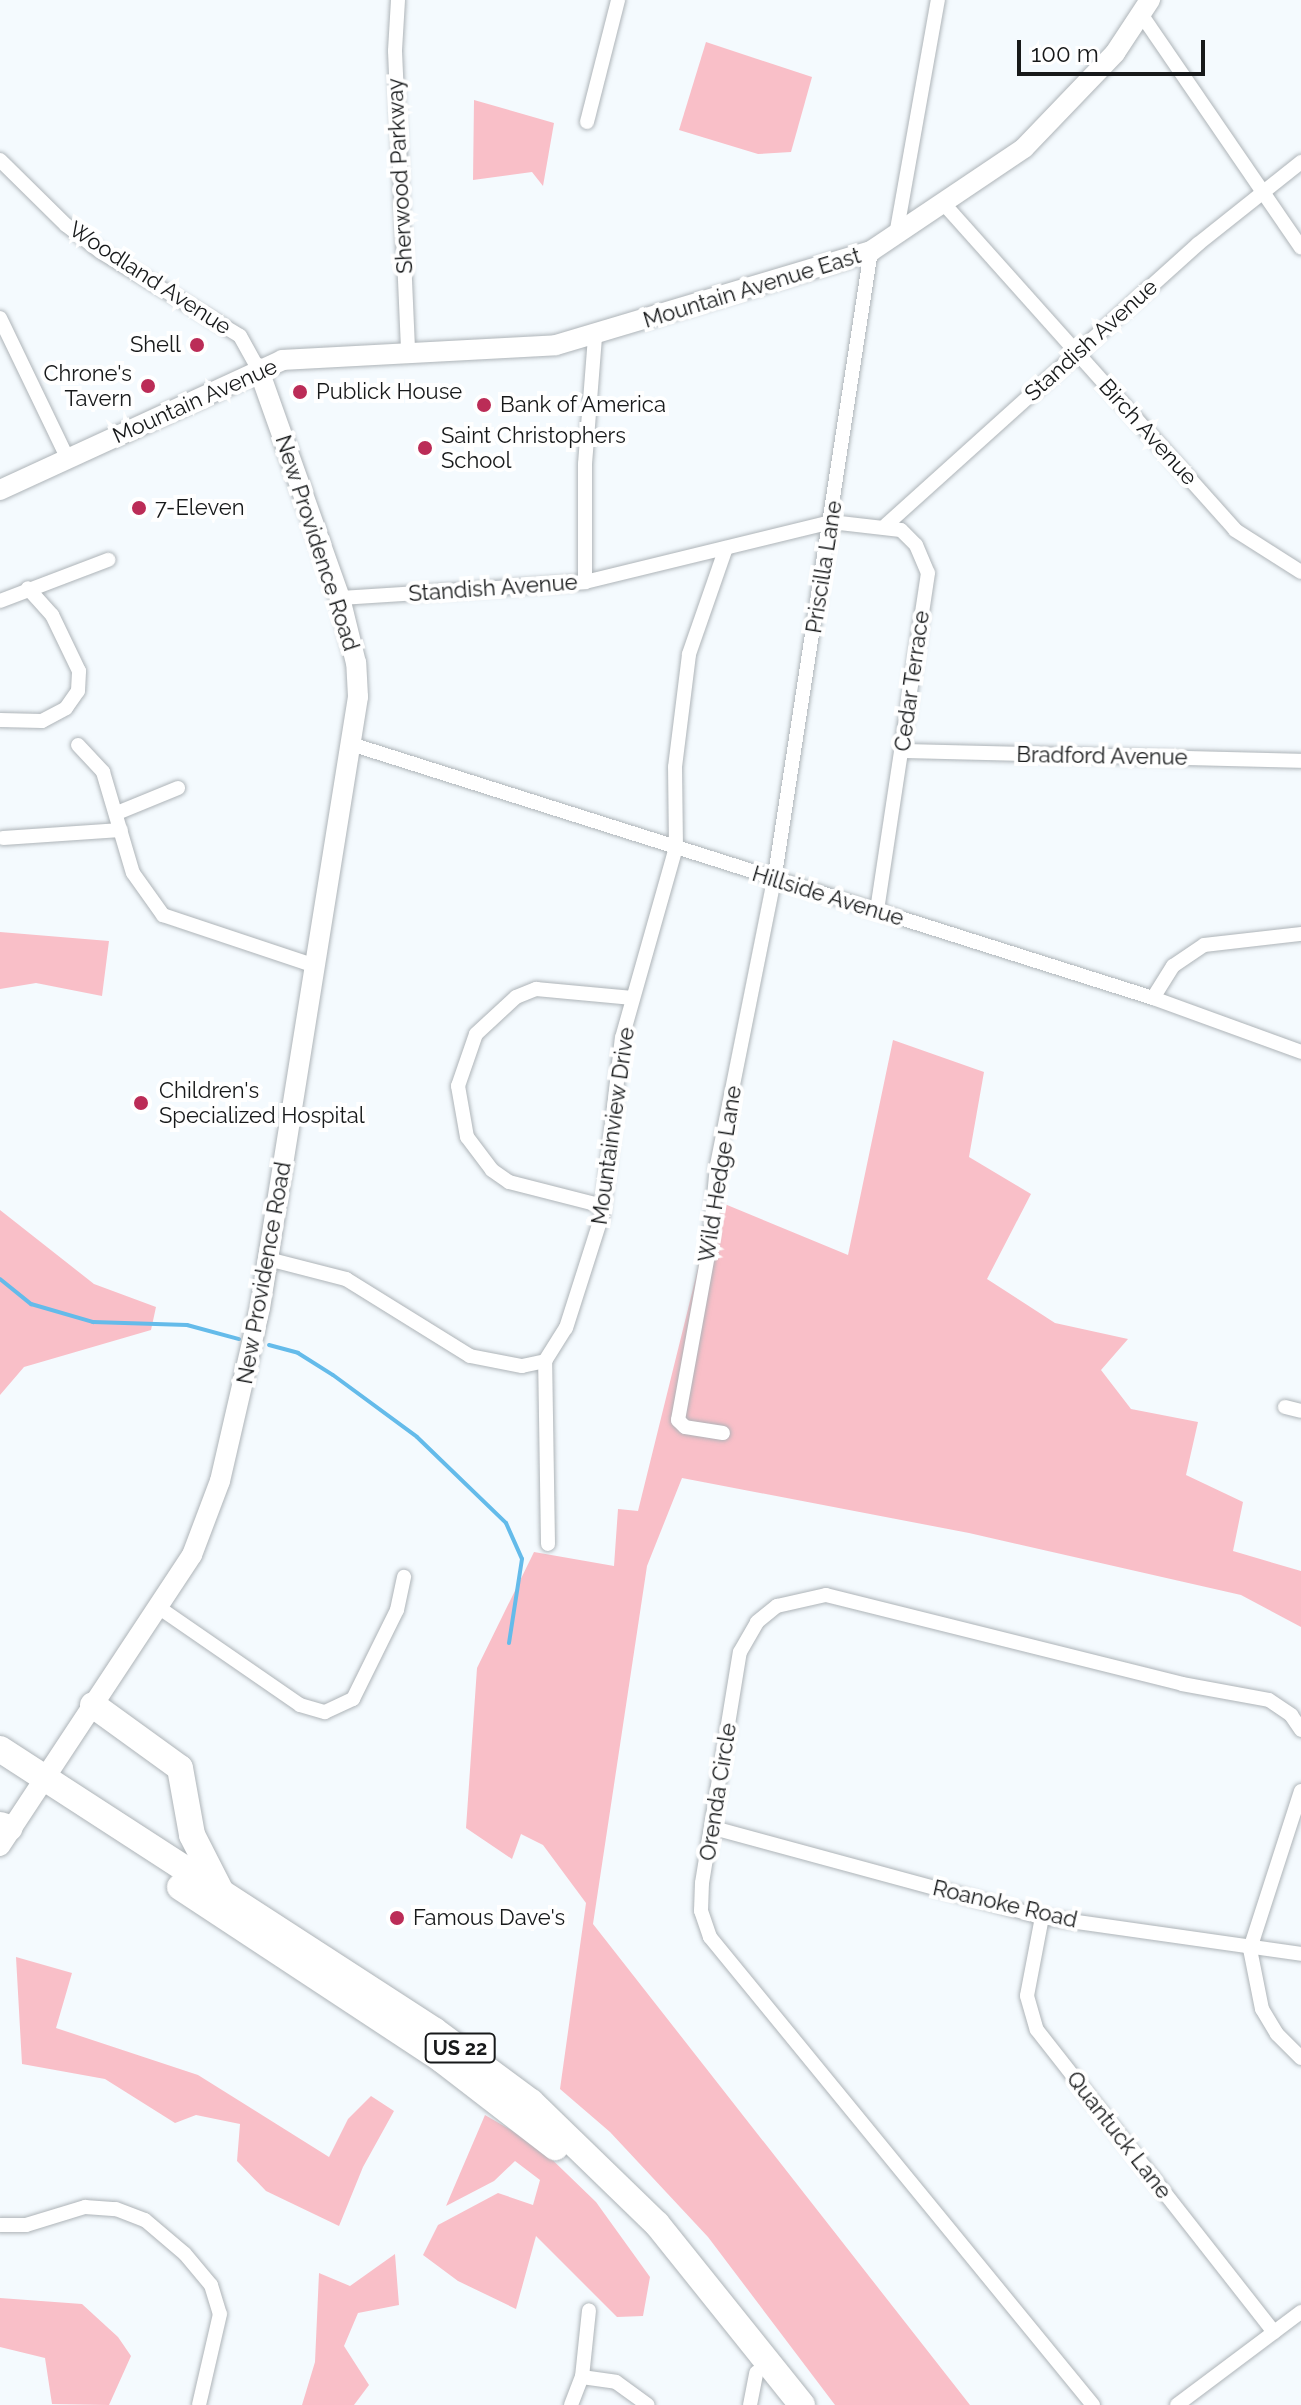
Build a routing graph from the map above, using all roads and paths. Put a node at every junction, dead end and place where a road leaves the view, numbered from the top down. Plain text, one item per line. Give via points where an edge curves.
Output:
1 (398, 0) edge
2 (618, 0) edge
3 (932, 1) edge
4 (1146, 7) edge
5 (587, 122) dead end
6 (0, 160) edge
7 (1301, 162) edge
8 (1261, 190) junction
9 (944, 204) junction
10 (896, 235) junction
11 (1301, 248) edge
12 (871, 251) junction
13 (0, 318) edge
14 (595, 336) junction
15 (544, 346) joint
16 (1077, 352) junction
17 (408, 353) junction
18 (258, 368) junction
19 (68, 459) junction
20 (0, 490) edge
21 (831, 522) junction
22 (886, 525) junction
23 (726, 548) junction
24 (108, 560) dead end
25 (1301, 572) edge
26 (585, 582) junction
27 (28, 588) junction
28 (340, 598) junction
29 (0, 601) edge
30 (0, 720) edge
31 (78, 745) dead end
32 (354, 745) junction
33 (902, 751) junction
34 (1301, 761) edge
35 (178, 788) dead end
36 (117, 813) junction
37 (121, 830) junction
38 (3, 838) dead end
39 (676, 847) junction
40 (774, 881) junction
41 (877, 909) junction
42 (1301, 934) edge
43 (315, 966) junction
44 (633, 998) junction
45 (1153, 998) junction
46 (1301, 1052) edge
47 (603, 1206) junction
48 (268, 1259) junction
49 (545, 1361) junction
50 (1285, 1407) dead end
51 (1301, 1411) edge
52 (723, 1433) dead end
53 (548, 1544) dead end
54 (404, 1577) dead end
55 (161, 1609) junction
56 (93, 1705) junction
57 (1301, 1730) edge
58 (0, 1749) edge
59 (0, 1768) edge
60 (38, 1785) junction
61 (1301, 1791) edge
62 (714, 1828) junction
63 (3, 1833) edge
64 (220, 1890) junction
65 (1042, 1917) junction
66 (1250, 1949) junction
67 (1301, 1954) edge
68 (1301, 2058) edge
69 (0, 2225) edge
70 (589, 2310) dead end
71 (1301, 2312) edge
72 (1274, 2332) junction
73 (756, 2373) junction
74 (582, 2377) junction
75 (199, 2405) edge
76 (571, 2405) edge
77 (648, 2405) edge
78 (750, 2405) edge
79 (781, 2405) edge
80 (802, 2405) edge
81 (1093, 2405) edge
82 (1177, 2405) edge

1 - 17 street, Sherwood Parkway via 395,51
2 - 5 street
3 - 10 street
4 - 8 street
4 - 9 street, Mountain Avenue East via 1115,53 1054,120 1024,148
6 - 18 street, Woodland Avenue via 101,252 240,336
7 - 8 street, Standish Avenue
8 - 11 street
8 - 16 street, Standish Avenue
9 - 10 street, Mountain Avenue East
9 - 16 street, Birch Avenue
10 - 12 street, Mountain Avenue East
12 - 14 street, Mountain Avenue East
12 - 21 street, Priscilla Lane
13 - 19 street
14 - 15 street, Mountain Avenue East
14 - 26 street via 585,464
15 - 17 street, Mountain Avenue
16 - 22 street, Standish Avenue
16 - 25 street, Birch Avenue via 1235,530 1268,556
17 - 18 street, Mountain Avenue via 282,360
18 - 19 street, Mountain Avenue
18 - 28 street, New Providence Road
19 - 20 street, Mountain Avenue
21 - 22 street
21 - 23 street, Standish Avenue
21 - 40 street, Priscilla Lane
22 - 33 street, Cedar Terrace via 909,537 928,573
23 - 26 street, Standish Avenue
23 - 39 street, Mountainview Drive via 693,640 679,710
24 - 27 street
26 - 28 street, Standish Avenue
27 - 29 street
27 - 30 street via 59,629 79,671 78,691 66,708 42,721
28 - 32 street, New Providence Road via 356,663
31 - 36 street via 103,772
32 - 39 street, Hillside Avenue
32 - 43 street, New Providence Road
33 - 34 street, Bradford Avenue
33 - 41 street, Cedar Terrace
35 - 36 street
36 - 37 street
37 - 38 street
37 - 43 street via 140,889 163,915
39 - 40 street, Hillside Avenue
39 - 44 street, Mountainview Drive
40 - 41 street, Hillside Avenue
40 - 52 street, Wild Hedge Lane via 717,1165 709,1250 678,1420 685,1427
41 - 45 street, Hillside Avenue
42 - 45 street via 1204,945 1173,966
43 - 48 street, New Providence Road
44 - 47 street, Mountainview Drive via 620,1053
44 - 47 street via 536,989 516,997 476,1034 458,1086 467,1137 492,1170 509,1182
45 - 46 street, Hillside Avenue
47 - 49 street, Mountainview Drive via 566,1328
48 - 49 street via 346,1279 470,1356 522,1366
48 - 55 street, New Providence Road via 220,1481 192,1555
49 - 53 street
50 - 51 street
54 - 55 street via 397,1610 353,1699 325,1712 300,1705
55 - 56 street, New Providence Road
56 - 60 street, New Providence Road
56 - 64 highway via 180,1768 192,1835
57 - 62 street, Orenda Circle via 1291,1715 1269,1700 809,1595 770,1611 740,1652
58 - 60 highway, US 22
59 - 60 highway, US 22
60 - 63 street, New Providence Road
60 - 64 highway, US 22
60 - 73 highway, US 22 via 520,2117 626,2216
61 - 66 street
62 - 65 street, Roanoke Road
62 - 81 street, Orenda Circle via 700,1902 714,1945
64 - 80 highway, US 22 via 455,2045 531,2102 657,2224
65 - 66 street, Roanoke Road
65 - 72 street, Quantuck Lane via 1027,1996 1037,2030
66 - 67 street, Roanoke Road
66 - 68 street via 1262,2009
69 - 75 street via 26,2225 85,2207 116,2209 145,2220 185,2254 211,2285 220,2314
70 - 74 street
71 - 72 street
72 - 82 street
73 - 78 street
73 - 79 highway, US 22
74 - 76 street
74 - 77 street via 616,2382

